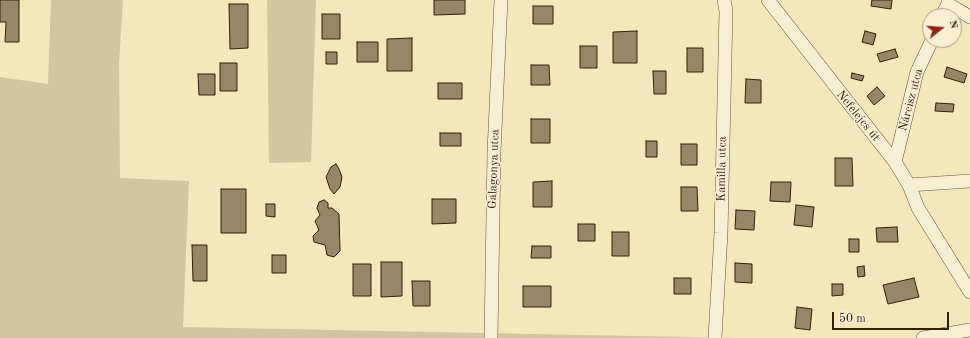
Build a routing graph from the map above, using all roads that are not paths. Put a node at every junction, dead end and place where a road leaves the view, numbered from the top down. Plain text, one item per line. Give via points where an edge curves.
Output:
1 (501, 0) edge
2 (724, 0) edge
3 (768, 0) edge
4 (948, 2) edge
5 (970, 17) edge
6 (928, 48) edge
7 (895, 162) junction
8 (970, 181) edge
9 (910, 185) junction
10 (970, 292) edge
11 (970, 330) edge
12 (491, 338) edge
13 (715, 338) edge
14 (923, 338) edge

1 - 12 street, Galagonya utca via 494,152
2 - 13 street, Kamilla utca via 726,11 721,233
3 - 7 street, Nefelejcs út
4 - 5 street
6 - 7 street, Nárcisz utca via 917,72
7 - 9 street, Nefelejcs út
8 - 9 street
9 - 10 street via 918,208
11 - 14 street

